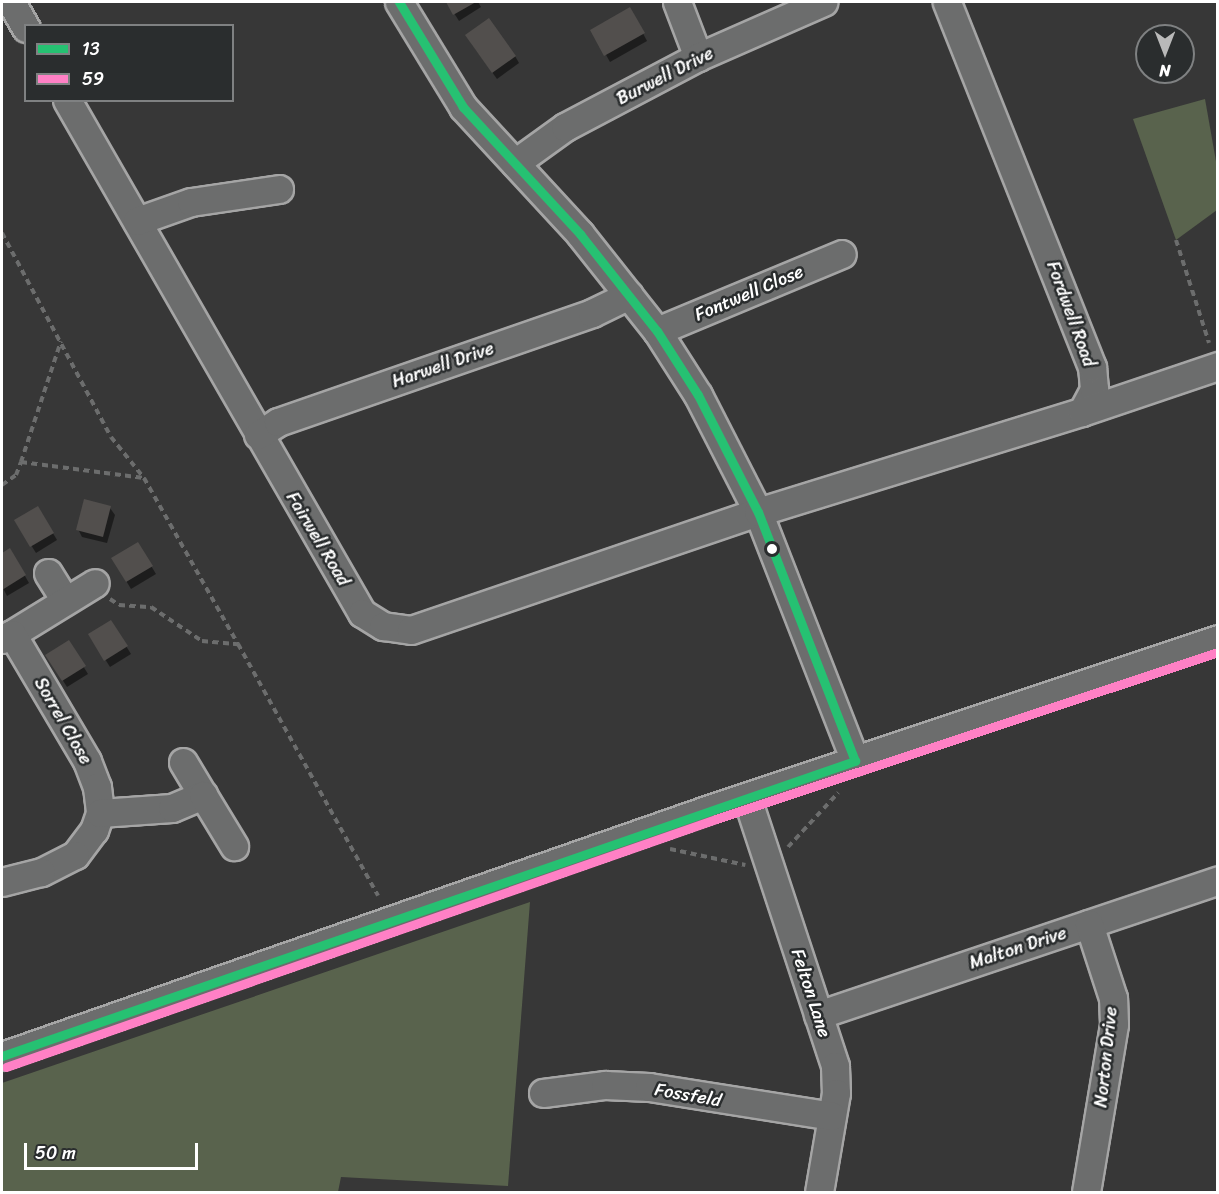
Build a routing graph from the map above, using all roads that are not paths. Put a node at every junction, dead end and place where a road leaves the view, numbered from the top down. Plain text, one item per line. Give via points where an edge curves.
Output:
1 (10, 2) edge
2 (399, 2) edge
3 (677, 2) edge
4 (823, 2) edge
5 (947, 2) edge
6 (24, 24) edge
7 (698, 57) junction
8 (68, 102) edge
9 (515, 163) junction
10 (279, 189) dead end
11 (137, 221) junction
12 (841, 253) dead end
13 (629, 295) junction
14 (657, 331) junction
15 (1217, 366) edge
16 (1082, 412) junction
17 (258, 435) junction
18 (758, 512) junction
19 (48, 573) dead end
20 (98, 588) road end
21 (64, 599) junction
22 (7, 637) edge
23 (1218, 639) edge
24 (855, 761) junction
25 (183, 762) dead end
26 (203, 795) junction
27 (747, 798) junction
28 (100, 813) junction
29 (234, 846) dead end
30 (1218, 880) edge
31 (2, 882) edge
32 (1089, 924) junction
33 (818, 1015) junction
34 (2, 1056) edge
35 (543, 1093) dead end
36 (832, 1116) junction
37 (819, 1192) edge
38 (1086, 1192) edge

1 - 6 street
2 - 9 street via 463,107
3 - 7 street
4 - 7 street, Burwell Drive
5 - 16 street, Fordwell Road via 1092,367 1094,389
7 - 9 street, Burwell Drive via 565,127
8 - 11 street, Fairwell Road
9 - 13 street
10 - 11 street via 182,204
11 - 17 street, Fairwell Road
12 - 14 street, Fontwell Close
13 - 14 street
13 - 17 street, Harwell Drive via 592,313 278,422
14 - 18 street via 698,395
15 - 16 street
16 - 18 street
17 - 18 street, Fairwell Road via 362,613 383,626 411,630
18 - 24 street
19 - 21 street
20 - 21 street, Sorrel Close
21 - 22 street, Sorrel Close
22 - 28 street, Sorrel Close via 87,762 97,787
23 - 24 street
24 - 27 street
25 - 26 street
26 - 28 street via 172,808
26 - 29 street
27 - 33 street, Felton Lane
27 - 34 street
28 - 31 street via 94,830 75,855 41,872
30 - 32 street, Malton Drive
32 - 33 street, Malton Drive
32 - 38 street, Norton Drive via 1113,998 1114,1024
33 - 36 street, Felton Lane via 835,1066
35 - 36 street, Fossfeld via 605,1085 649,1088
36 - 37 street, Felton Lane

